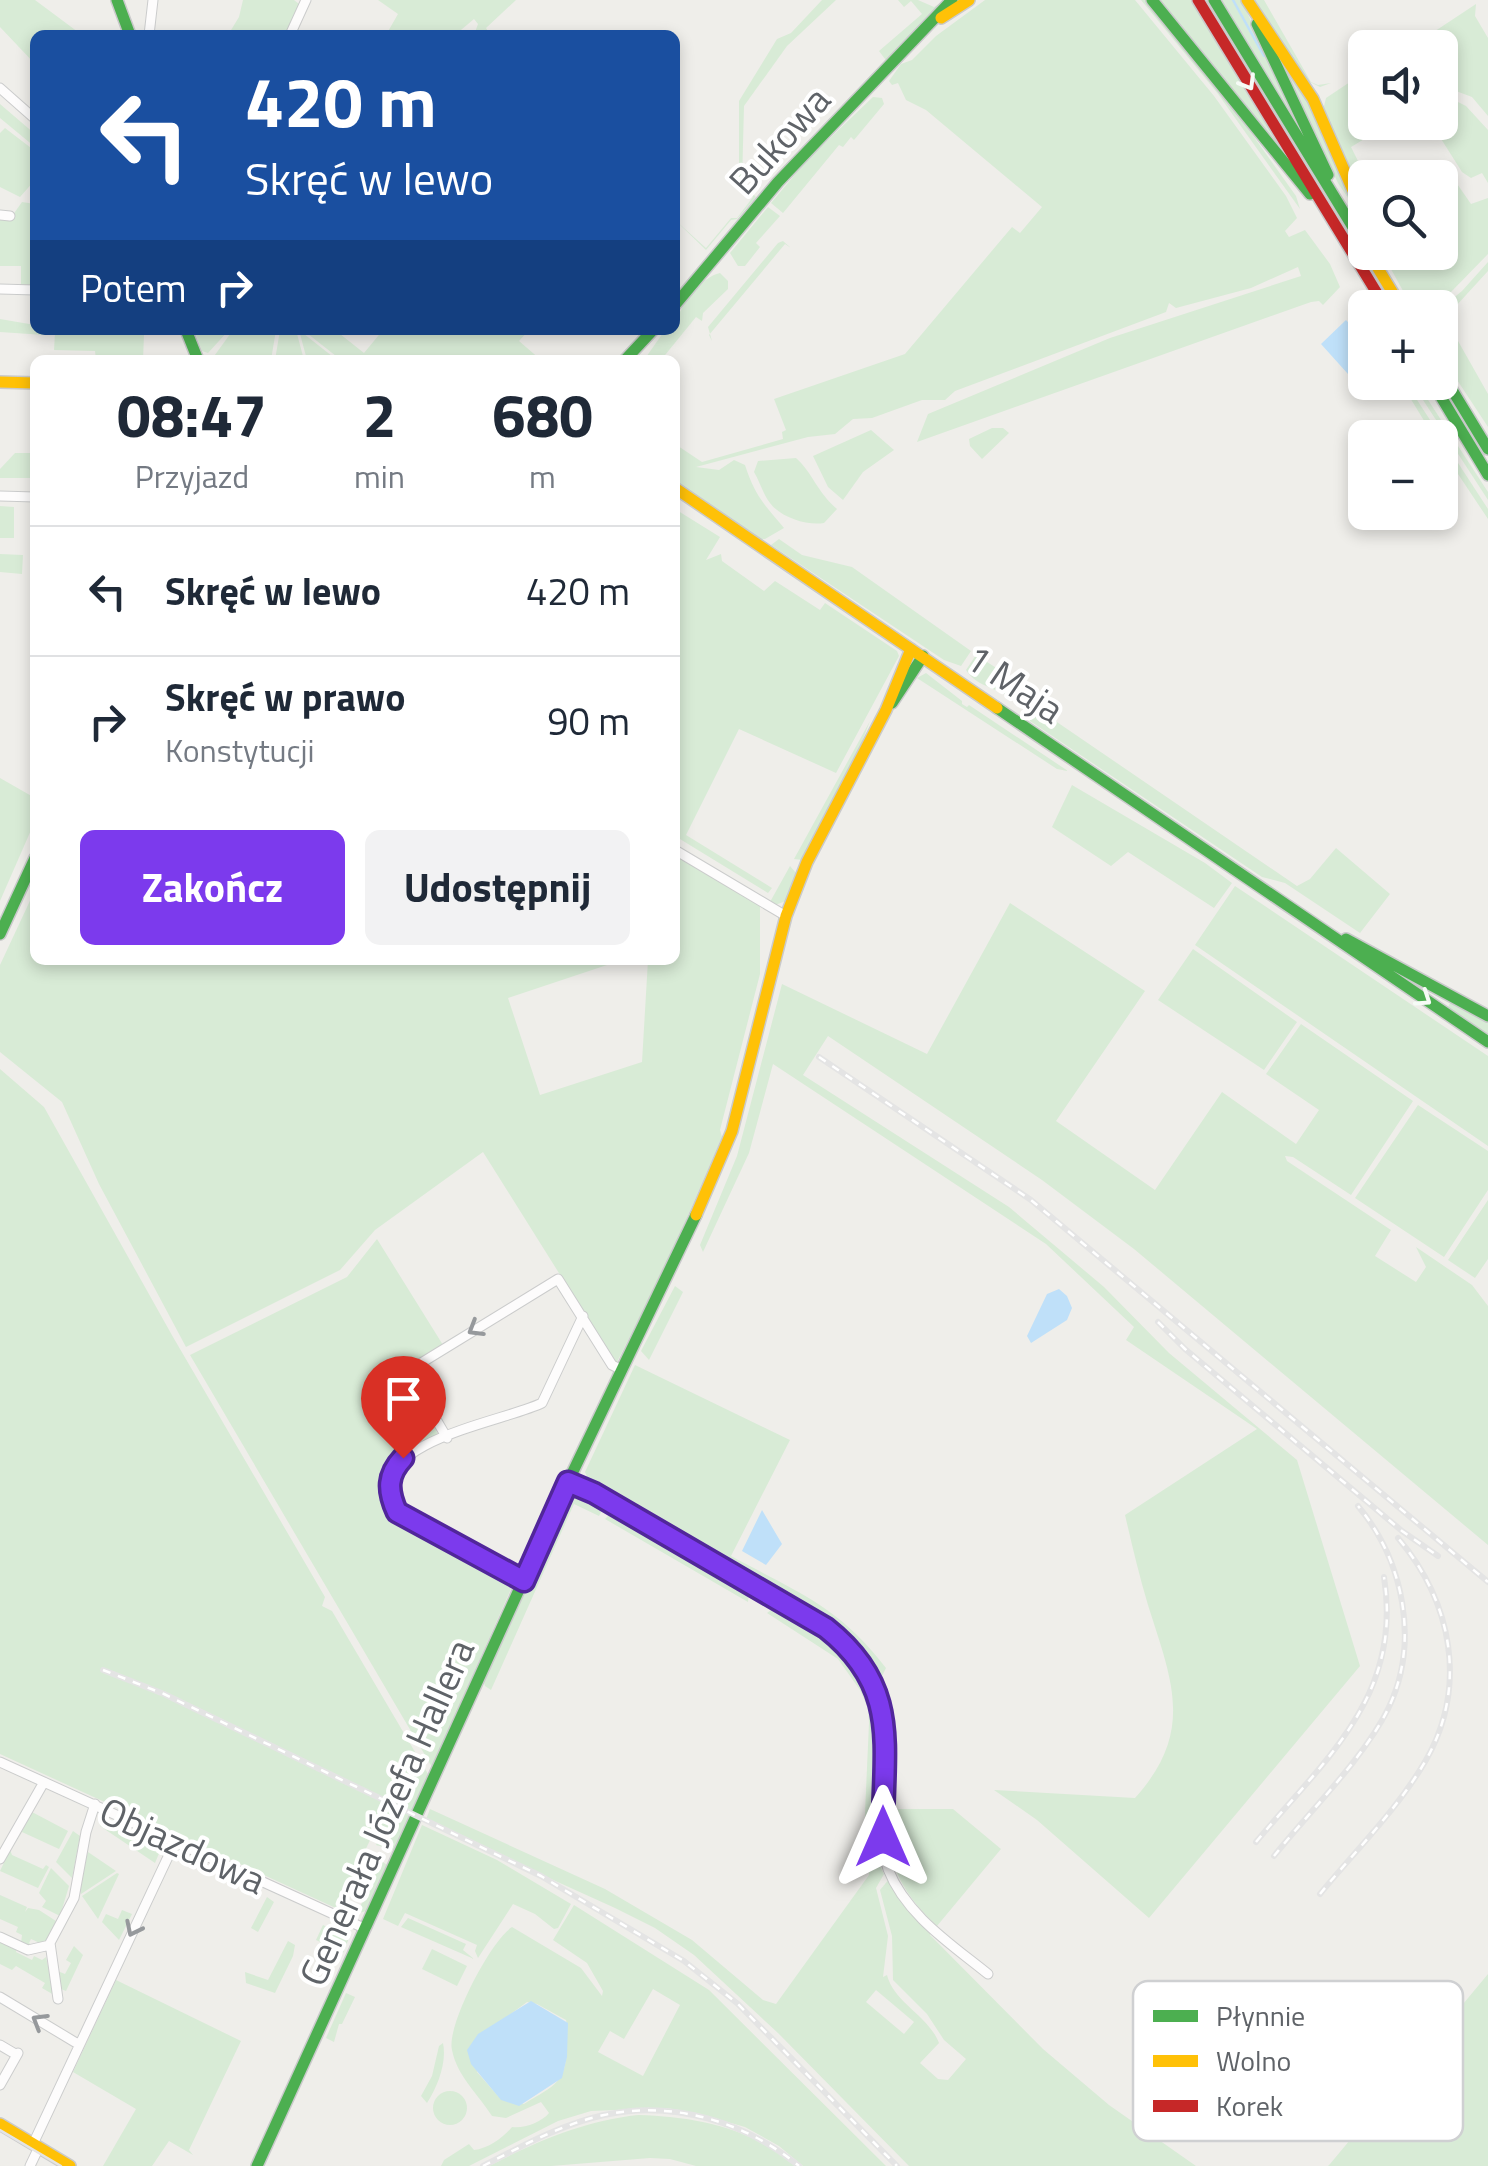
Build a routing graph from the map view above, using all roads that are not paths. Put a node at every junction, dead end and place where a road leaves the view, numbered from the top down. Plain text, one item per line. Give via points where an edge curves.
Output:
1 (118, 0) edge
2 (153, 0) edge
3 (306, 0) edge
4 (952, 0) edge
5 (968, 0) edge
6 (1152, 0) edge
7 (1198, 0) edge
8 (1214, 0) edge
9 (1246, 0) edge
10 (934, 22) junction
11 (128, 30) edge
12 (150, 30) edge
13 (292, 30) edge
14 (0, 88) edge
15 (30, 115) edge
16 (1348, 176) edge
17 (1338, 202) junction
18 (1327, 212) junction
19 (1348, 217) edge
20 (0, 289) edge
21 (30, 290) edge
22 (1375, 290) edge
23 (680, 300) edge
24 (650, 335) edge
25 (630, 355) edge
26 (0, 382) edge
27 (30, 383) edge
28 (1443, 400) edge
29 (1458, 400) edge
30 (1488, 449) edge
31 (1488, 474) edge
32 (680, 494) edge
33 (0, 496) edge
34 (30, 497) edge
35 (917, 652) junction
36 (680, 853) edge
37 (30, 869) edge
38 (786, 916) junction
39 (1316, 923) junction
40 (0, 934) edge
41 (1488, 1016) edge
42 (1488, 1042) edge
43 (582, 1316) junction
44 (622, 1370) junction
45 (446, 1438) junction
46 (568, 1482) junction
47 (524, 1581) junction
48 (0, 1762) edge
49 (44, 1782) junction
50 (95, 1804) junction
51 (175, 1842) junction
52 (0, 1859) edge
53 (366, 1929) junction
54 (0, 1937) edge
55 (50, 1945) junction
56 (988, 1974) dead end
57 (0, 1997) edge
58 (58, 1999) dead end
59 (78, 2044) junction
60 (0, 2046) edge
61 (0, 2084) edge
62 (0, 2124) edge
63 (36, 2146) junction
64 (30, 2166) edge
65 (70, 2166) edge
66 (257, 2166) edge

1 - 11 street
2 - 12 street
3 - 13 street
4 - 10 street, Bukowa
5 - 10 street, Bukowa
6 - 18 street
7 -> 18 street
8 - 17 street
9 - 16 street via 1312,100
9 - 17 street
10 - 23 street, Bukowa via 790,169
14 - 15 street
17 - 19 street
18 - 22 street
20 - 21 street
24 - 25 street
26 - 27 street
28 - 31 street
29 - 30 street
32 - 35 street, 1 Maja
33 - 34 street
35 - 38 street, Generała Józefa Hallera via 807,862
35 - 39 street, 1 Maja
36 - 38 street
37 - 40 street
38 - 44 street, Generała Józefa Hallera via 732,1131
39 - 41 street, 1 Maja
39 -> 42 street, 1 Maja
43 - 44 street via 612,1365
43 - 45 street via 542,1403
43 -> 45 street via 558,1278 414,1366 410,1375
44 - 46 street, Generała Józefa Hallera
45 - 47 street via 414,1450 394,1468 395,1508
46 - 47 street, Generała Józefa Hallera
46 - 56 street via 826,1628 857,1655 881,1707 887,1865 918,1914
47 - 53 street, Generała Józefa Hallera
48 - 49 street, Objazdowa
49 - 50 street, Objazdowa
49 - 52 street
50 - 51 street, Objazdowa
50 - 55 street via 74,1898
51 - 53 street, Objazdowa
51 -> 59 street
53 - 66 street, Generała Józefa Hallera
54 - 55 street via 28,1950
55 - 58 street
59 -> 57 street
59 - 63 street
60 - 61 street via 18,2054
62 - 63 street
63 - 64 street
63 - 65 street

